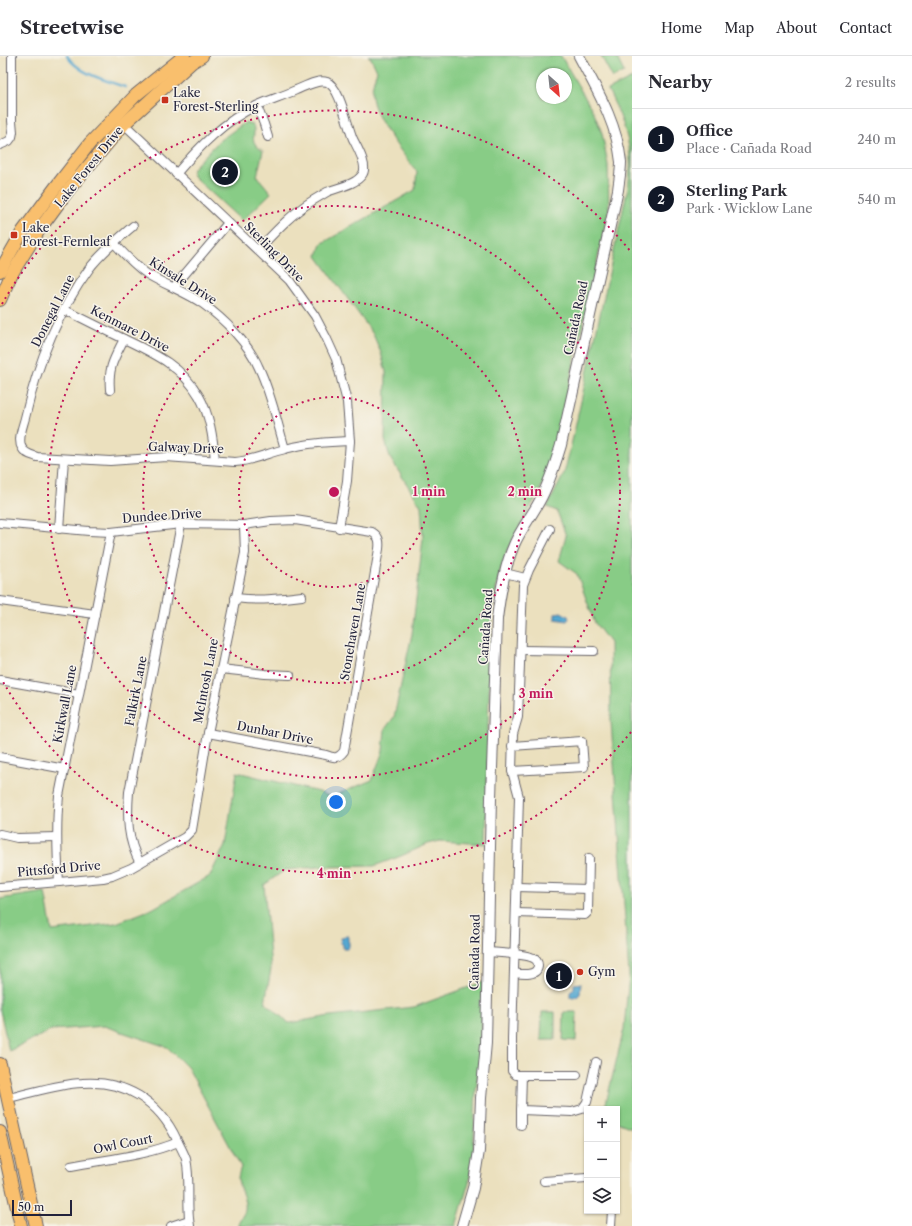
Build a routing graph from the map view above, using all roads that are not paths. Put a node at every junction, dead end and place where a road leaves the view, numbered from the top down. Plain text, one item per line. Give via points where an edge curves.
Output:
1 (12, 56) edge
2 (184, 56) edge
3 (202, 56) edge
4 (579, 56) edge
5 (161, 74) junction
6 (257, 106) junction
7 (124, 124) junction
8 (268, 138) dead end
9 (90, 143) junction
10 (0, 146) edge
11 (176, 174) junction
12 (228, 223) junction
13 (133, 226) dead end
14 (114, 243) junction
15 (258, 250) junction
16 (0, 271) edge
17 (174, 287) junction
18 (0, 300) edge
19 (65, 310) junction
20 (124, 339) junction
21 (110, 390) dead end
22 (350, 441) junction
23 (22, 448) joint
24 (285, 449) junction
25 (64, 459) junction
26 (215, 460) junction
27 (0, 523) edge
28 (181, 524) junction
29 (244, 525) junction
30 (338, 528) junction
31 (550, 528) dead end
32 (59, 529) junction
33 (349, 529) joint
34 (111, 532) junction
35 (505, 573) junction
36 (525, 578) junction
37 (302, 596) dead end
38 (235, 598) junction
39 (0, 601) edge
40 (95, 614) junction
41 (521, 650) junction
42 (594, 651) dead end
43 (221, 669) junction
44 (290, 675) dead end
45 (0, 680) edge
46 (79, 694) junction
47 (208, 732) junction
48 (512, 746) junction
49 (0, 757) edge
50 (337, 758) joint
51 (65, 769) junction
52 (512, 771) junction
53 (0, 834) edge
54 (56, 837) junction
55 (182, 838) joint
56 (589, 858) dead end
57 (140, 863) junction
58 (59, 882) junction
59 (0, 887) edge
60 (517, 887) junction
61 (588, 888) junction
62 (516, 913) junction
63 (489, 952) junction
64 (515, 955) junction
65 (514, 974) junction
66 (596, 1062) dead end
67 (0, 1064) edge
68 (522, 1075) junction
69 (577, 1075) dead end
70 (8, 1098) junction
71 (521, 1110) junction
72 (521, 1125) dead end
73 (0, 1132) edge
74 (178, 1142) junction
75 (72, 1166) dead end
76 (584, 1178) edge
77 (544, 1181) dead end
78 (612, 1214) edge
79 (189, 1223) edge
80 (21, 1226) edge
81 (36, 1226) edge
82 (171, 1226) edge
83 (462, 1226) edge
84 (611, 1226) edge

1 - 10 street via 13,132 9,141
2 - 5 main road, Lake Forest Drive
3 - 7 main road, Lake Forest Drive via 192,62
4 - 35 street, Cañada Road via 606,107 616,134 621,164 618,190 562,445 552,475 514,545
5 - 7 street via 130,110
5 - 9 main road, Lake Forest Drive via 136,95
6 - 8 street
6 - 11 street via 222,126
6 - 15 street via 310,84 326,82 336,90 340,98 365,171 354,181 310,202 283,224
7 - 9 street
7 - 11 street, Sterling Drive
7 - 18 main road, Lake Forest Drive via 69,189 39,230 11,275
9 - 16 main road, Lake Forest Drive via 23,231
11 - 12 street, Sterling Drive
12 - 15 street, Sterling Drive
12 - 17 street
13 - 14 street, Donegal Lane
14 - 17 street, Kinsale Drive via 148,274
14 - 19 street, Donegal Lane via 90,267
15 - 22 street, Sterling Drive via 289,280 315,316 326,337 336,359 347,402
17 - 24 street, Kinsale Drive via 203,304 246,345 259,367
19 - 20 street, Kenmare Drive
19 - 23 street, Donegal Lane via 36,374 22,429
20 - 21 street via 110,368
20 - 26 street, Kenmare Drive via 163,358 183,375 199,396 213,439
22 - 24 street, Galway Drive via 316,443
22 - 30 street, Sterling Drive via 347,481
23 - 25 street, Galway Drive via 27,454 37,457
24 - 26 street, Galway Drive via 243,462
25 - 26 street, Galway Drive via 110,461 166,457
25 - 32 street
27 - 32 street, Dundee Drive
28 - 29 street, Dundee Drive
28 - 34 street, Dundee Drive
28 - 57 street, Falkirk Lane via 129,792 128,824 132,846
29 - 30 street, Dundee Drive via 295,520
29 - 38 street, McIntosh Lane via 245,553
30 - 33 street, Dundee Drive
31 - 36 street
32 - 34 street, Dundee Drive
33 - 50 street, Stonehaven Lane via 372,532 379,538 380,544 344,751
34 - 40 street, Kirkwall Lane
35 - 36 street
35 - 63 street, Cañada Road via 497,619
36 - 41 street
37 - 38 street via 272,600
38 - 43 street, McIntosh Lane
39 - 40 street
40 - 46 street, Kirkwall Lane
41 - 42 street
41 - 48 street via 518,718
43 - 44 street
43 - 47 street, McIntosh Lane
45 - 46 street
46 - 51 street, Kirkwall Lane
47 - 50 street, Dunbar Drive
47 - 55 street, McIntosh Lane via 192,830
48 - 52 street
48 - 52 street via 582,741 584,767
49 - 51 street
51 - 54 street, Kirkwall Lane via 59,796
52 - 60 street via 519,797
53 - 54 street via 17,838
54 - 58 street, Kirkwall Lane
55 - 57 street, Pittsford Drive
56 - 61 street
57 - 58 street, Pittsford Drive via 102,878
58 - 59 street, Pittsford Drive
60 - 61 street
60 - 62 street
61 - 62 street via 588,912 585,915
62 - 64 street
63 - 64 street
63 - 83 street, Cañada Road via 479,1151
64 - 65 street
64 - 65 street via 532,957 539,966 533,974
65 - 68 street via 512,1071 516,1075
66 - 71 street via 587,1102 582,1109 572,1112
67 - 70 main road
68 - 69 street
68 - 71 street
70 - 74 street via 82,1083 117,1087 134,1093 152,1105 164,1117
70 - 81 main road
71 - 72 street
73 - 80 main road
74 - 75 street, Owl Court via 146,1152
74 - 79 street via 186,1161
76 - 77 street
78 - 84 street
79 - 82 street

